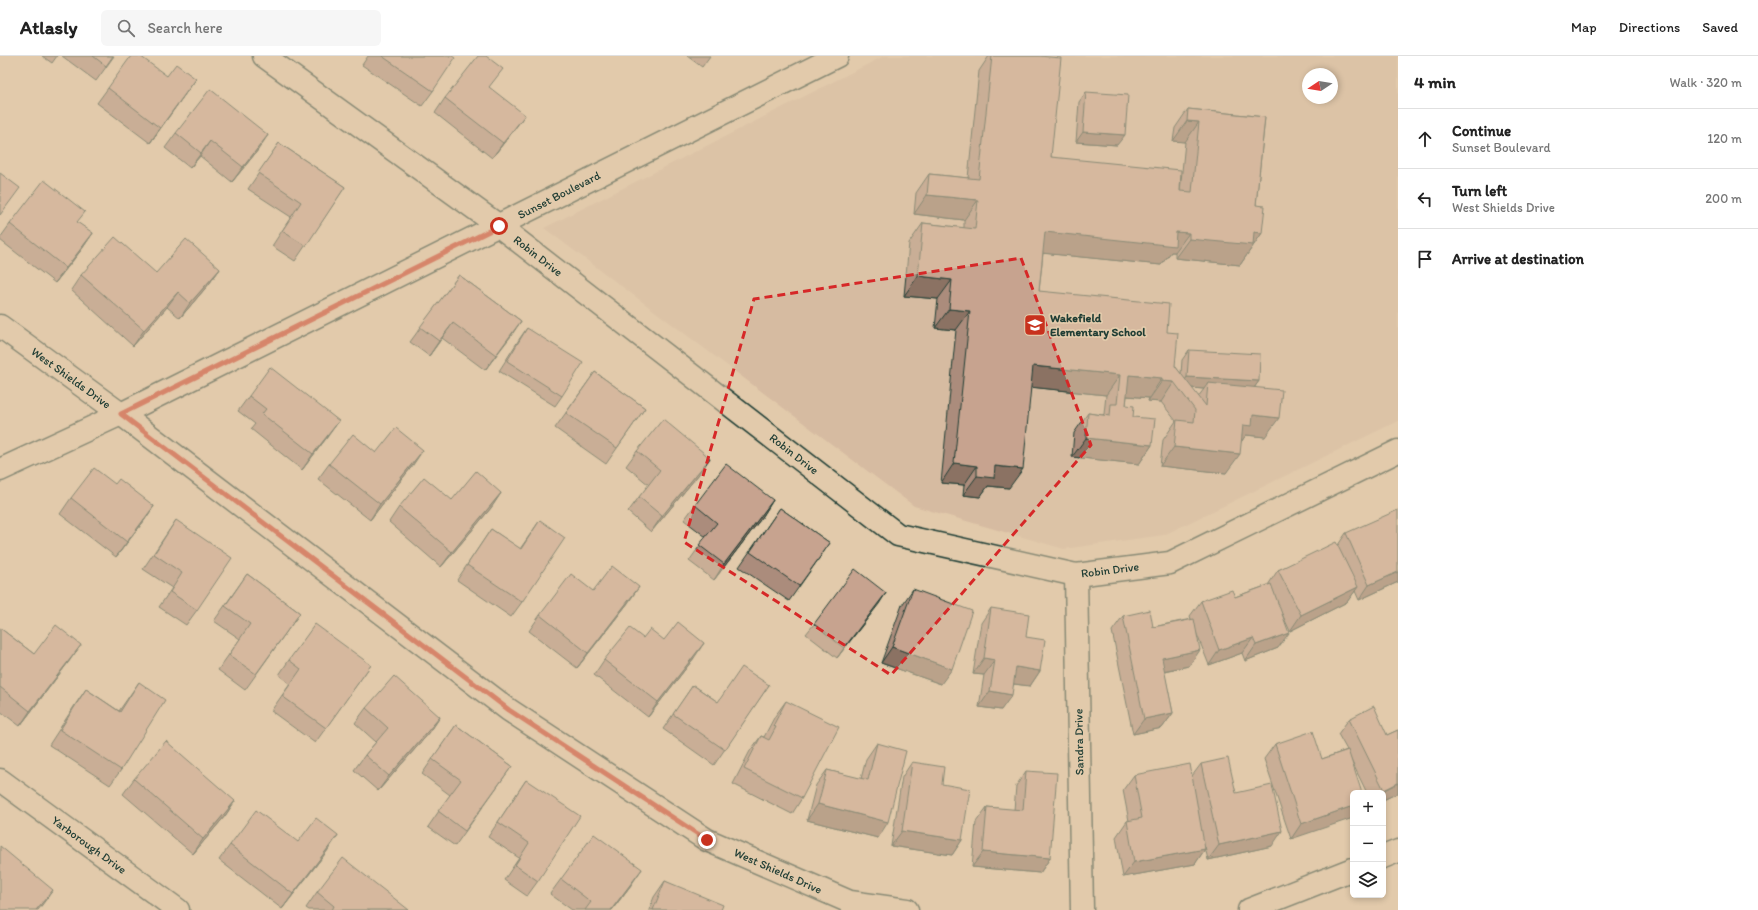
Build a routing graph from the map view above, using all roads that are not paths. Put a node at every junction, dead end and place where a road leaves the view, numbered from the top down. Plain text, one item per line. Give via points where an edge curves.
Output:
1 (264, 56) edge
2 (837, 56) edge
3 (499, 226) junction
4 (0, 326) edge
5 (121, 414) junction
6 (1398, 451) edge
7 (0, 470) edge
8 (1076, 575) junction
9 (0, 780) edge
10 (1398, 851) edge
11 (1386, 855) edge
12 (1350, 869) edge
13 (178, 910) edge
14 (907, 910) edge
15 (1082, 910) edge
16 (1249, 910) edge

1 - 3 street, Robin Drive
2 - 3 street, Sunset Boulevard
3 - 5 street, Sunset Boulevard
3 - 8 street, Robin Drive via 898,535
4 - 5 street, West Shields Drive
5 - 7 street, Sunset Boulevard
5 - 14 street, West Shields Drive via 509,710 707,840 850,902
6 - 8 street, Robin Drive via 1170,563
8 - 15 street, Sandra Drive
9 - 13 street, Yarborough Drive
10 - 11 street
12 - 16 street

